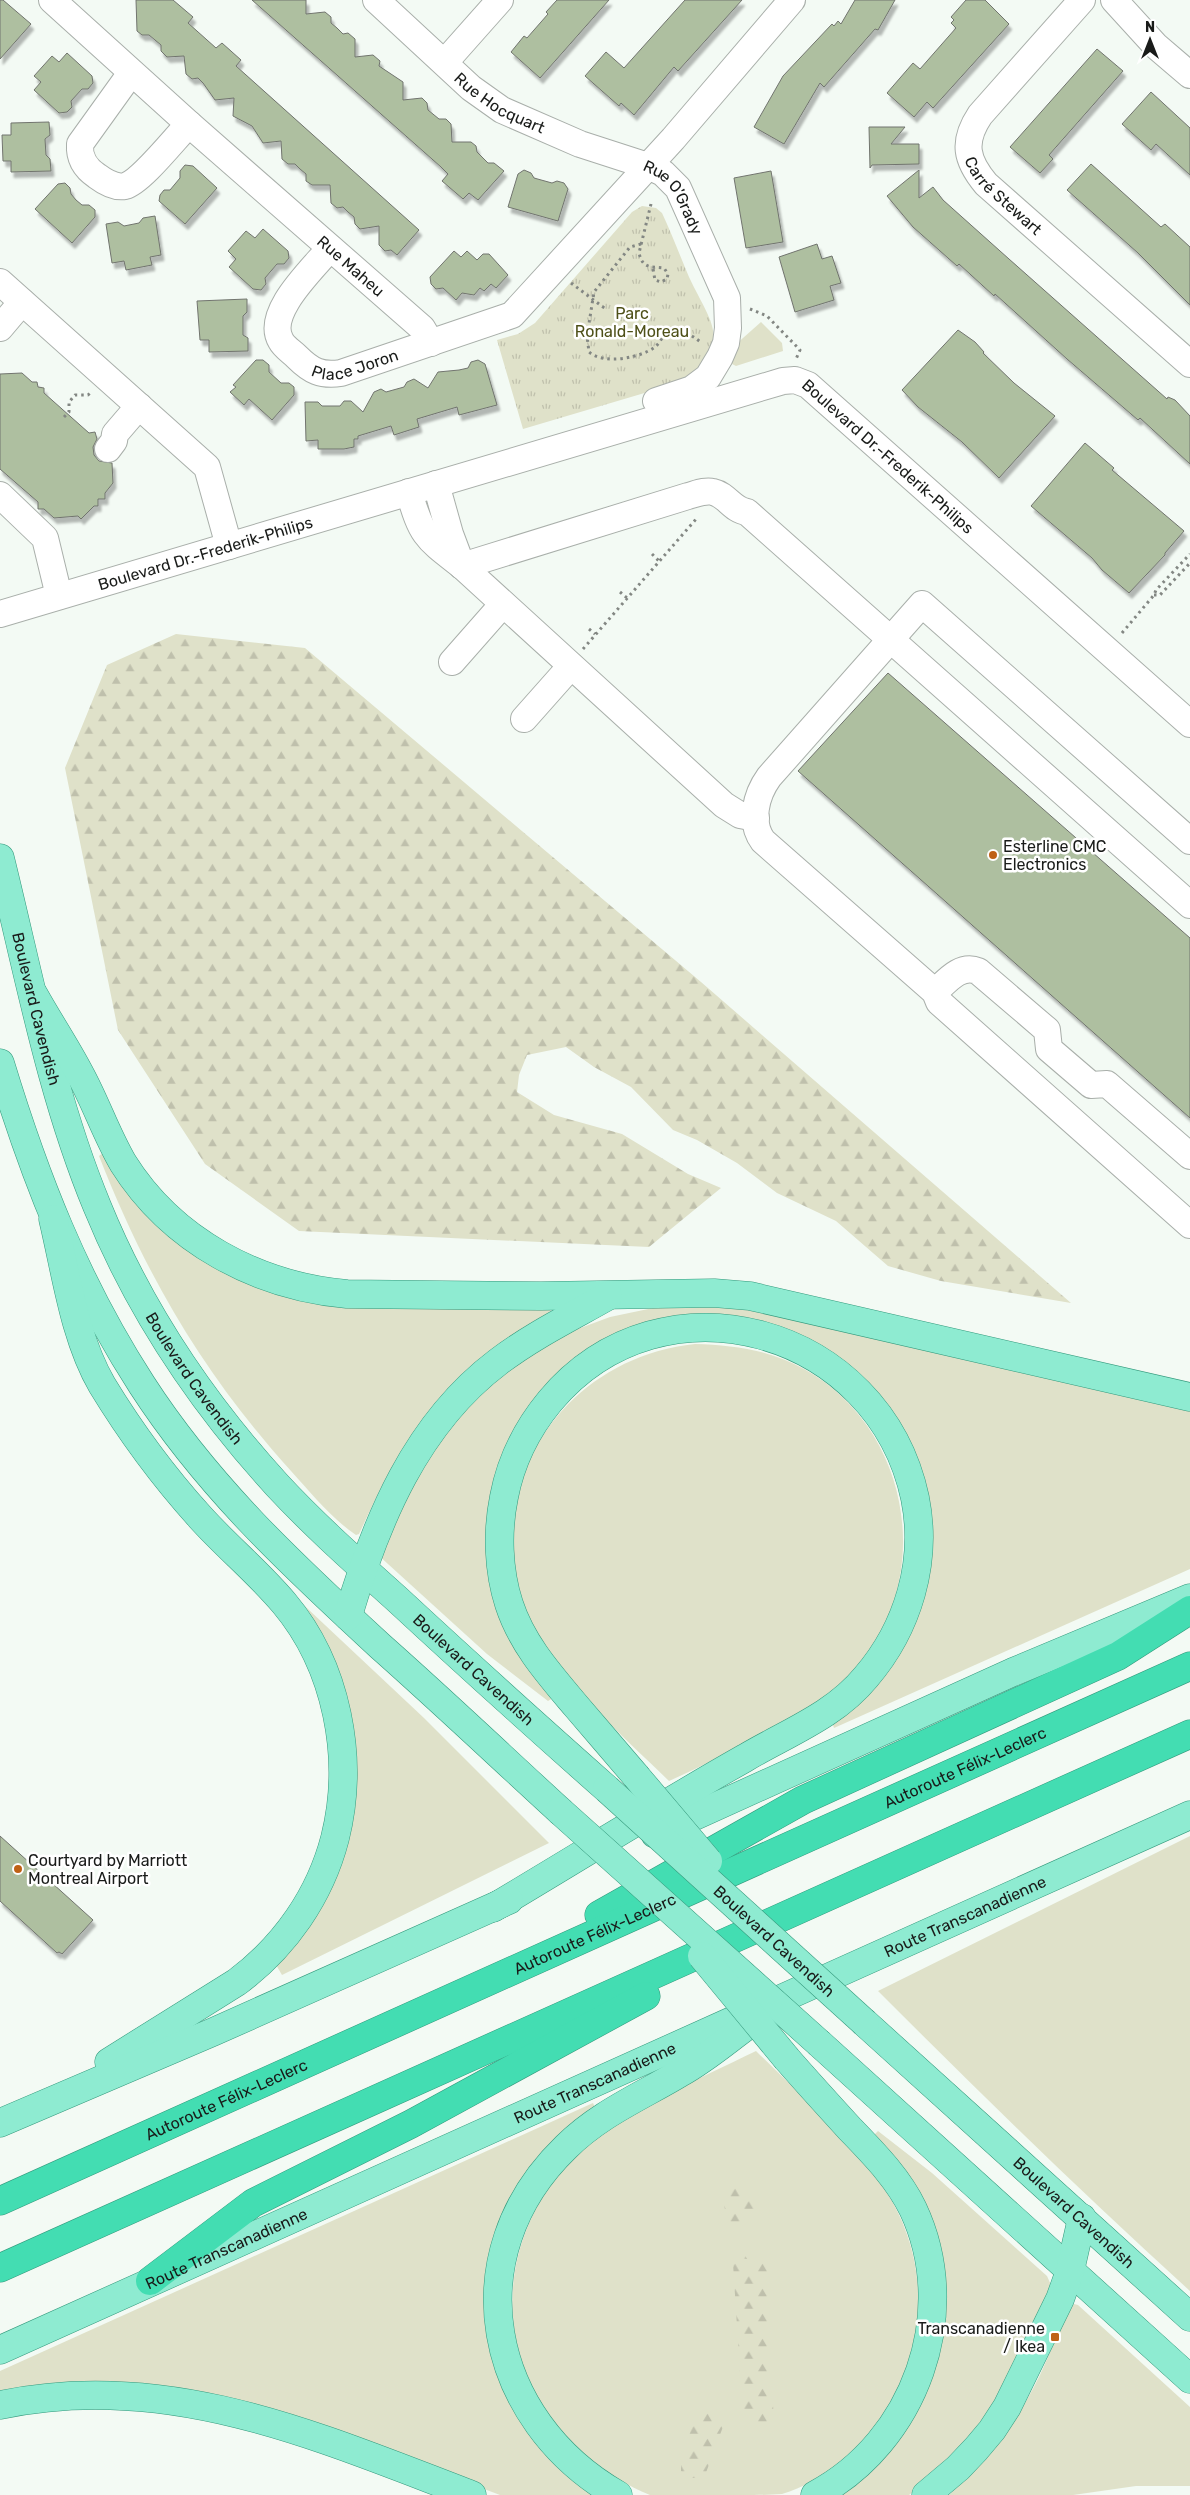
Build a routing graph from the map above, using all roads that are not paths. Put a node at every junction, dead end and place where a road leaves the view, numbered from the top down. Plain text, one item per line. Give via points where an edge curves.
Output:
1 (52, 0) edge
2 (376, 0) edge
3 (500, 0) edge
4 (792, 0) edge
5 (1082, 0) edge
6 (1114, 0) edge
7 (445, 62) junction
8 (131, 73) junction
9 (1190, 75) edge
10 (188, 124) junction
11 (648, 166) junction
12 (330, 248) junction
13 (0, 282) edge
14 (22, 302) junction
15 (0, 328) edge
16 (431, 343) junction
17 (1190, 364) edge
18 (654, 401) joint
19 (139, 406) junction
20 (108, 449) dead end
21 (436, 484) junction
22 (409, 492) junction
23 (0, 495) edge
24 (228, 546) junction
25 (462, 566) junction
26 (60, 596) junction
27 (502, 604) junction
28 (0, 614) edge
29 (892, 640) junction
30 (575, 660) junction
31 (452, 662) dead end
32 (524, 719) dead end
33 (1190, 724) edge
34 (756, 818) junction
35 (1190, 841) edge
36 (0, 858) edge
37 (1190, 905) edge
38 (935, 992) junction
39 (34, 996) junction
40 (0, 1062) edge
41 (1190, 1156) edge
42 (53, 1219) junction
43 (1190, 1225) edge
44 (610, 1295) junction
45 (1190, 1397) edge
46 (362, 1568) junction
47 (1190, 1598) edge
48 (1190, 1610) edge
49 (348, 1616) junction
50 (1190, 1666) edge
51 (1190, 1734) edge
52 (1190, 1815) edge
53 (644, 1886) junction
54 (836, 1893) junction
55 (493, 1908) junction
56 (786, 1951) junction
57 (792, 1993) junction
58 (444, 2002) junction
59 (37, 2107) junction
60 (0, 2123) edge
61 (0, 2201) edge
62 (1082, 2218) junction
63 (0, 2268) edge
64 (1070, 2271) junction
65 (150, 2281) junction
66 (1190, 2317) edge
67 (0, 2350) edge
68 (1190, 2379) edge
69 (0, 2405) edge
70 (472, 2495) edge
71 (618, 2495) edge
72 (815, 2495) edge
73 (926, 2495) edge

1 - 8 street, Rue Maheu
2 - 7 street, Rue Hocquart
3 - 7 street
4 - 11 street, Rue O'Grady
5 - 17 street, Carré Stewart via 980,115 970,130 968,149 974,169 986,184
6 - 9 street via 1156,46
7 - 11 street, Rue Hocquart via 471,88 502,110 580,144
8 - 10 street, Rue Maheu
8 - 10 street via 80,144 80,154 91,172 116,186 126,186 137,179
10 - 12 street, Rue Maheu
11 - 16 street via 512,315
11 - 18 street, Rue O'Grady via 669,178 682,195 727,298 729,317 726,343 708,377 692,389
12 - 16 street, Rue Maheu via 422,328
12 - 16 street, Place Joron via 279,314 277,329 280,341 319,374 341,373
13 - 14 street
14 - 15 street
14 - 19 street
18 - 22 street, Boulevard Dr.-Frederik-Philips via 447,464
19 - 20 street via 115,434
19 - 24 street via 207,467
21 - 22 street, Boulevard Dr.-Frederik-Philips
21 - 25 street
21 - 33 street, Boulevard Dr.-Frederik-Philips via 783,381 802,382
22 - 24 street, Boulevard Dr.-Frederik-Philips
22 - 25 street via 424,535
23 - 26 street via 45,538
24 - 26 street, Boulevard Dr.-Frederik-Philips
25 - 27 street
25 - 29 street via 710,491 738,511 747,512
26 - 28 street, Boulevard Dr.-Frederik-Philips
27 - 30 street
27 - 31 street
29 - 34 street via 769,777 760,791
29 - 35 street via 922,604
29 - 37 street
30 - 32 street
30 - 34 street via 724,805 740,816
34 - 38 street via 758,834 763,841
36 - 39 main road, Boulevard Cavendish
38 - 41 street via 959,971 978,971 1047,1030 1049,1049 1091,1085 1107,1084
38 - 43 street via 939,1002
39 - 44 main road via 81,1075 111,1142 140,1188 172,1221 228,1260 275,1280 332,1293
39 - 46 main road, Boulevard Cavendish via 48,1058 77,1154 111,1237 154,1318 212,1406 254,1459
40 - 42 main road
42 - 49 main road via 111,1335 181,1440 255,1528
42 - 59 main road via 86,1356 121,1414 182,1498 272,1590 301,1626 332,1694 344,1772 338,1826 325,1866 308,1904 281,1942 237,1982
44 - 45 main road via 714,1293 750,1296
44 - 46 main road via 504,1358 451,1405 413,1459
46 - 49 main road
46 - 56 main road, Boulevard Cavendish, bridge
47 - 55 main road via 1013,1672
48 - 58 highway via 1118,1656 803,1800
49 - 53 main road, bridge
50 - 58 highway, Autoroute Félix-Leclerc
51 - 54 highway
52 - 57 main road, Route Transcanadienne
53 - 64 main road, bridge
53 - 72 main road, bridge via 787,2059 874,2154 902,2192 921,2230 933,2298 931,2327 916,2386 882,2442 842,2478
54 - 63 highway
54 - 65 highway via 411,2124 253,2203
55 - 56 main road, bridge via 748,1756 830,1711 865,1679 895,1636 914,1584 920,1532 906,1464 884,1422 850,1382 810,1354 769,1337 722,1330 672,1331 624,1345 579,1372 540,1413 515,1456 507,1480 500,1531 500,1560 504,1585 520,1630 546,1671 636,1776
55 - 59 main road
56 - 62 main road, Boulevard Cavendish, bridge
57 - 65 main road, Route Transcanadienne
57 - 71 main road via 682,2072 616,2108 583,2131 538,2177 526,2196 507,2242 498,2290 498,2317 508,2370 530,2414 552,2444 596,2482
58 - 61 highway, Autoroute Félix-Leclerc
59 - 60 main road
62 - 64 main road
62 - 66 main road, Boulevard Cavendish
64 - 68 main road
64 - 73 main road via 1046,2329 1002,2415 958,2468
65 - 67 main road, Route Transcanadienne
69 - 70 main road via 43,2398 99,2396 160,2399 216,2407 306,2433

